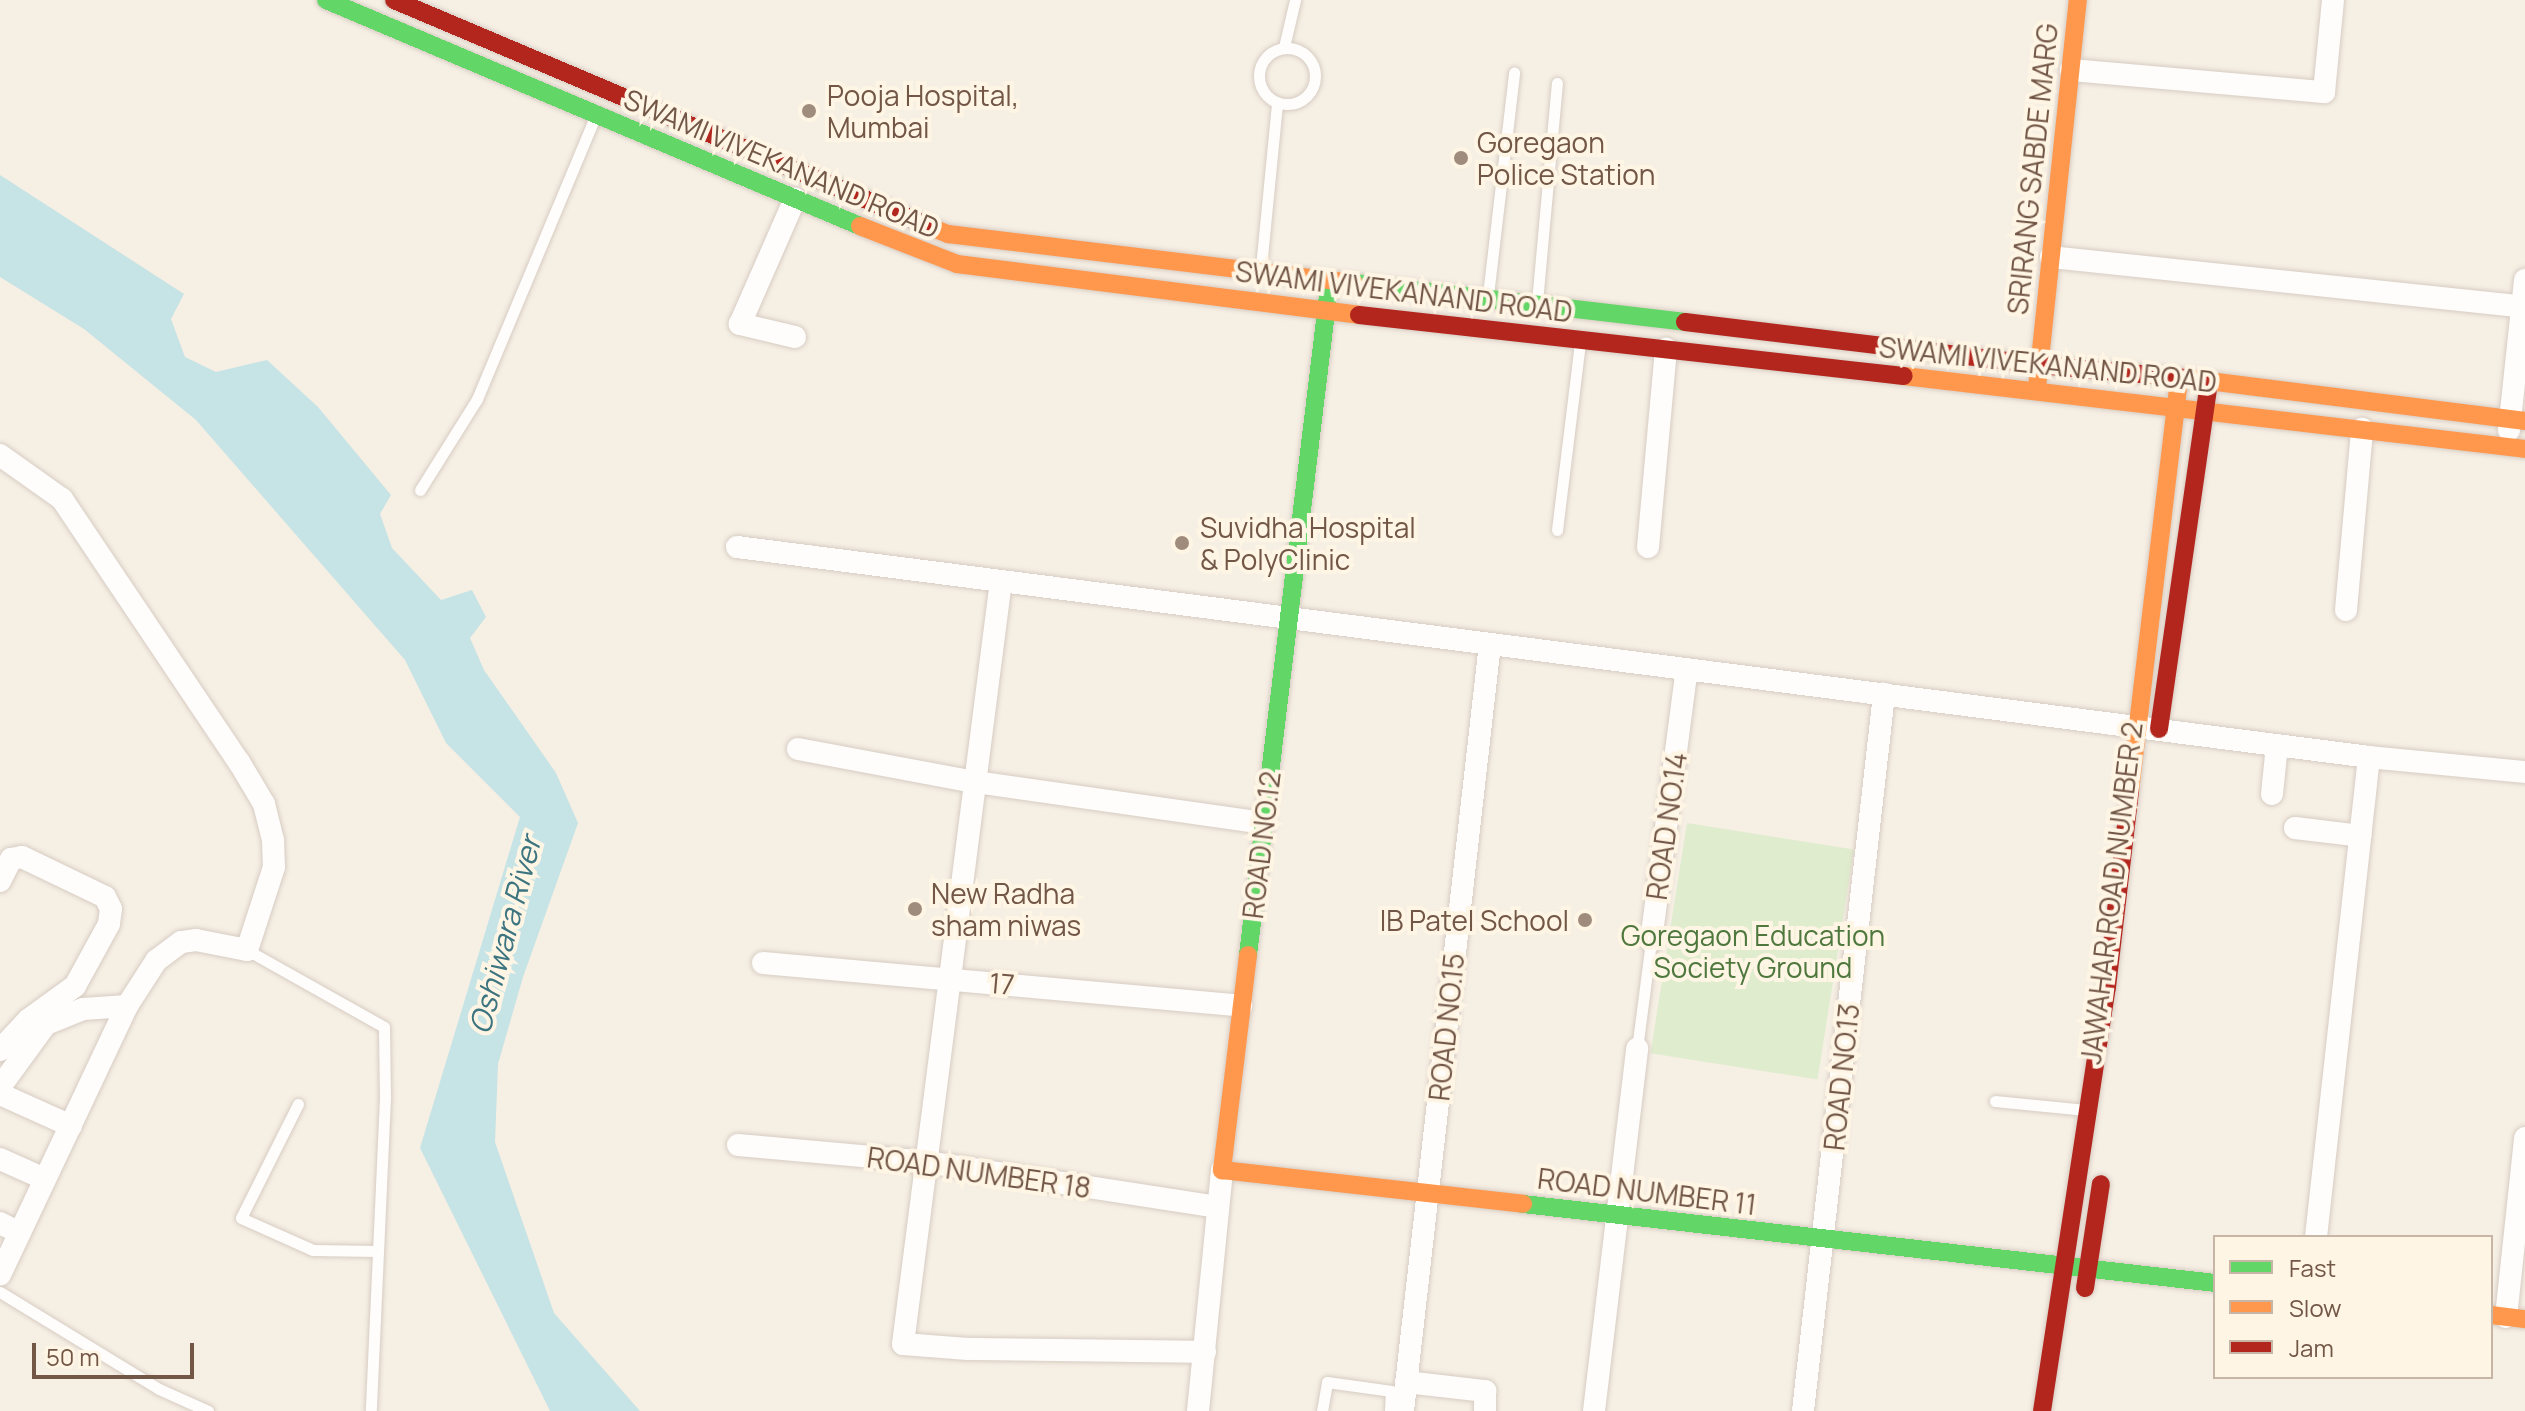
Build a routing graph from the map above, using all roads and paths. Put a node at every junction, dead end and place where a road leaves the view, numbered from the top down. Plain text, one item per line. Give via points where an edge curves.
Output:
1 (326, 0) edge
2 (1295, 0) edge
3 (2078, 0) edge
4 (2333, 0) edge
5 (406, 3) edge
6 (402, 34) junction
7 (1284, 47) junction
8 (2071, 70) junction
9 (1514, 73) dead end
10 (1557, 83) dead end
11 (1277, 103) junction
12 (595, 115) junction
13 (855, 195) junction
14 (795, 199) junction
15 (844, 220) junction
16 (2051, 257) junction
17 (2030, 268) dead end
18 (1260, 272) junction
19 (1330, 280) junction
20 (2525, 280) edge
21 (1487, 299) junction
22 (1537, 305) junction
23 (2524, 307) edge
24 (1326, 311) junction
25 (795, 337) dead end
26 (1580, 340) junction
27 (1666, 349) junction
28 (2030, 363) junction
29 (2180, 379) junction
30 (2209, 380) junction
31 (2028, 390) junction
32 (2176, 406) junction
33 (2205, 409) junction
34 (2518, 420) edge
35 (2362, 429) junction
36 (2516, 448) edge
37 (0, 455) edge
38 (420, 490) dead end
39 (1557, 530) dead end
40 (737, 547) dead end
41 (1648, 547) dead end
42 (1001, 581) junction
43 (2346, 610) dead end
44 (1289, 618) junction
45 (1490, 644) junction
46 (1687, 669) junction
47 (1884, 694) junction
48 (2152, 734) junction
49 (2277, 745) junction
50 (798, 749) dead end
51 (2369, 757) junction
52 (2525, 772) edge
53 (975, 782) junction
54 (2272, 794) dead end
55 (1264, 823) junction
56 (2295, 828) dead end
57 (2361, 836) junction
58 (0, 881) edge
59 (2113, 938) junction
60 (2134, 940) dead end
61 (1651, 941) joint
62 (247, 950) junction
63 (763, 963) dead end
64 (950, 978) junction
65 (2107, 987) junction
66 (2128, 988) dead end
67 (127, 1006) junction
68 (1241, 1006) junction
69 (1, 1047) edge
70 (1637, 1049) joint
71 (0, 1087) edge
72 (0, 1094) edge
73 (1995, 1101) dead end
74 (298, 1104) dead end
75 (2090, 1111) junction
76 (71, 1126) junction
77 (2525, 1138) edge
78 (738, 1145) dead end
79 (0, 1159) edge
80 (2104, 1160) dead end
81 (927, 1162) junction
82 (1222, 1170) junction
83 (45, 1179) junction
84 (1428, 1194) junction
85 (1218, 1207) junction
86 (1617, 1215) junction
87 (10, 1228) edge
88 (2316, 1235) edge
89 (1822, 1239) junction
90 (378, 1251) junction
91 (2066, 1267) junction
92 (2089, 1269) junction
93 (0, 1275) edge
94 (2213, 1283) edge
95 (0, 1292) edge
96 (2081, 1312) dead end
97 (2507, 1317) edge
98 (1205, 1352) junction
99 (1412, 1383) junction
100 (208, 1411) edge
101 (371, 1411) edge
102 (1198, 1411) edge
103 (1322, 1411) edge
104 (1390, 1411) edge
105 (1403, 1411) edge
106 (1414, 1411) edge
107 (1485, 1411) edge
108 (1594, 1411) edge
109 (1803, 1411) edge
110 (2042, 1411) edge

1 - 6 main road, SWAMI VIVEKANAND ROAD
2 - 7 lane
3 - 8 main road, SRIRANG SABDE MARG
4 - 8 street via 2324,92
5 - 6 street
5 - 13 main road, SWAMI VIVEKANAND ROAD
6 - 12 main road, SWAMI VIVEKANAND ROAD
7 - 11 lane via 1267,55 1259,72 1263,90
7 - 11 lane via 1303,51 1316,75 1303,99
8 - 16 main road, SRIRANG SABDE MARG
9 - 21 lane
10 - 22 lane
11 - 18 lane
12 - 14 main road, SWAMI VIVEKANAND ROAD
12 - 38 lane via 477,399
13 - 15 main road
13 - 18 main road, SWAMI VIVEKANAND ROAD via 948,234
14 - 15 main road, SWAMI VIVEKANAND ROAD
14 - 25 street via 740,324
15 - 24 main road, SWAMI VIVEKANAND ROAD via 957,264
16 - 23 street
16 - 28 main road, SRIRANG SABDE MARG
17 - 28 main road, SRIRANG SABDE MARG
18 - 19 main road, SWAMI VIVEKANAND ROAD
19 - 21 main road, SWAMI VIVEKANAND ROAD
19 - 24 main road, ROAD NO.12
20 - 23 street
21 - 22 main road, SWAMI VIVEKANAND ROAD
22 - 28 main road, SWAMI VIVEKANAND ROAD
23 - 34 street
24 - 26 main road, SWAMI VIVEKANAND ROAD
24 - 44 main road, ROAD NO.12
26 - 27 main road, SWAMI VIVEKANAND ROAD
26 - 39 lane
27 - 31 main road, SWAMI VIVEKANAND ROAD
27 - 41 street
28 - 29 main road, SWAMI VIVEKANAND ROAD
28 - 31 main road, SRIRANG SABDE MARG
29 - 30 main road, SWAMI VIVEKANAND ROAD
29 - 32 main road, JAWAHAR ROAD NUMBER 2
30 - 33 main road, JAWAHAR ROAD NUMBER 2
30 - 34 main road, SWAMI VIVEKANAND ROAD
31 - 32 main road, SWAMI VIVEKANAND ROAD
32 - 33 main road, SWAMI VIVEKANAND ROAD
32 - 48 main road, JAWAHAR ROAD NUMBER 2
33 - 35 main road, SWAMI VIVEKANAND ROAD
33 - 48 main road, JAWAHAR ROAD NUMBER 2
34 - 36 street
35 - 36 main road, SWAMI VIVEKANAND ROAD
35 - 43 street
37 - 62 street via 62,499 264,804 274,867
40 - 42 street
42 - 44 street
42 - 53 street
44 - 45 street
44 - 55 main road, ROAD NO.12
45 - 46 street
45 - 84 street, ROAD NO.15
46 - 47 street
46 - 61 street, ROAD NO.14
47 - 48 street
47 - 89 street, ROAD NO.13
48 - 49 street
48 - 59 main road, JAWAHAR ROAD NUMBER 2
49 - 51 street
49 - 54 street
50 - 53 street
51 - 52 street
51 - 57 street
53 - 55 street
53 - 64 street
55 - 68 main road, ROAD NO.12
56 - 57 street
57 - 88 street
58 - 69 street via 11,859 22,857 105,897 111,909 109,924 75,986
59 - 60 main road
59 - 65 main road, JAWAHAR ROAD NUMBER 2
61 - 70 lane, ROAD NO.14
62 - 67 street via 181,942 156,961
62 - 90 lane via 384,1027
63 - 64 street, 17
64 - 68 street, 17
64 - 81 street
65 - 66 main road
65 - 75 main road, JAWAHAR ROAD NUMBER 2
67 - 71 street via 83,1009 46,1024
67 - 76 street
68 - 82 main road, ROAD NO.12
70 - 86 street, ROAD NO.14
72 - 76 street
73 - 75 lane
74 - 90 lane via 241,1218 313,1250
75 - 91 main road
76 - 83 street
77 - 97 street
78 - 81 street, ROAD NUMBER 18
79 - 83 street
80 - 92 main road
81 - 85 street, ROAD NUMBER 18
81 - 98 street via 903,1344
82 - 84 main road, ROAD NUMBER 11
82 - 85 street, ROAD NO.12
83 - 87 street
84 - 86 main road, ROAD NUMBER 11
84 - 99 street, ROAD NO.15
85 - 98 street, ROAD NO.12
86 - 89 main road, ROAD NUMBER 11
86 - 108 street, ROAD NO.14
87 - 93 street
89 - 91 main road, ROAD NUMBER 11
89 - 109 street, ROAD NO.13
90 - 101 lane
91 - 92 main road, ROAD NUMBER 11
91 - 110 main road
92 - 94 main road, ROAD NUMBER 11
92 - 96 main road
95 - 100 lane via 159,1389
98 - 102 street, ROAD NO.12
99 - 105 street, ROAD NO.15
99 - 106 street
99 - 107 street via 1485,1391
103 - 104 lane via 1327,1382 1391,1391

